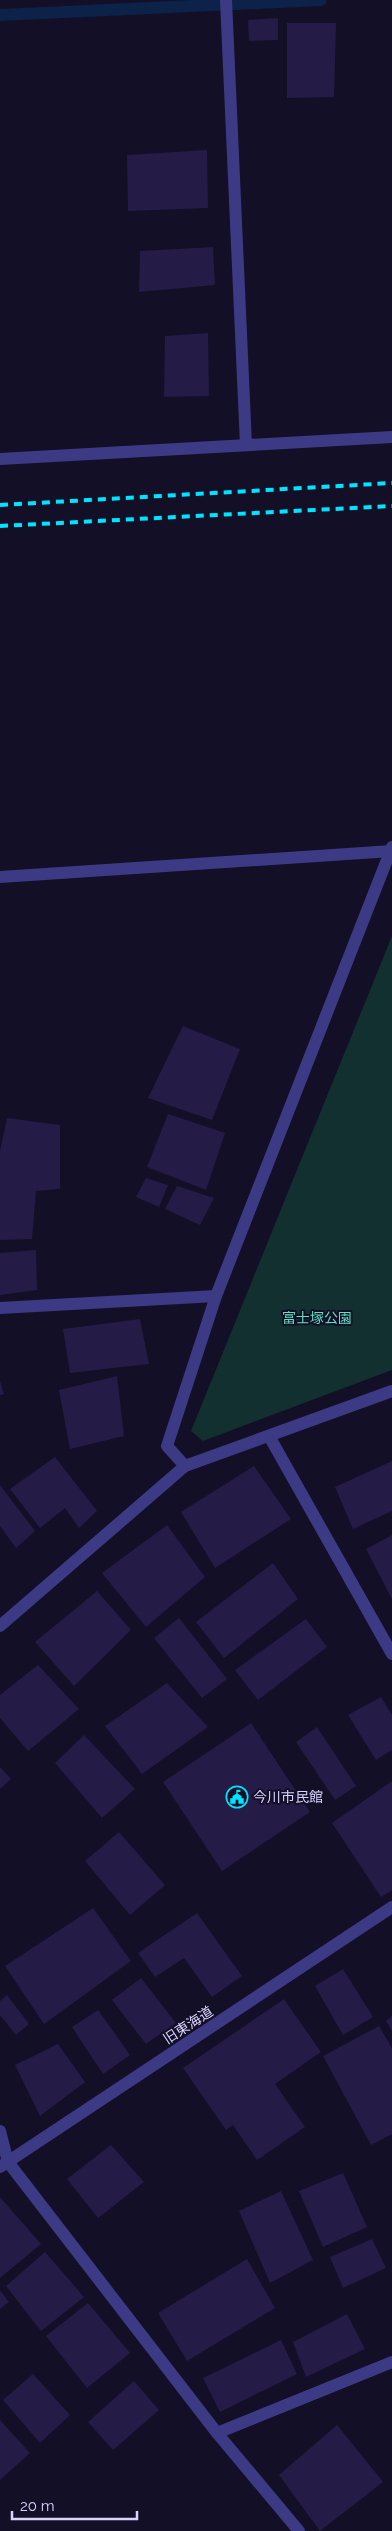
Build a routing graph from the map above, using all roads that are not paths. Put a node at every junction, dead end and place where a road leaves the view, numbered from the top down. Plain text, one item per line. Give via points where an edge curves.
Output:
1 (226, 0) edge
2 (392, 437) edge
3 (246, 444) junction
4 (0, 459) edge
5 (391, 850) edge
6 (0, 877) edge
7 (216, 1296) junction
8 (0, 1308) edge
9 (392, 1391) edge
10 (269, 1436) junction
11 (185, 1466) junction
12 (0, 1626) edge
13 (392, 1654) edge
14 (392, 1907) edge
15 (0, 2131) edge
16 (4, 2164) edge
17 (392, 2362) edge
18 (217, 2433) junction
19 (299, 2531) edge

1 - 3 street
2 - 3 street
3 - 4 street
5 - 6 street
5 - 7 street
7 - 8 street
7 - 11 street via 167,1446
9 - 10 street
10 - 11 street
10 - 13 street
11 - 12 street
14 - 16 street, 旧東海道
15 - 16 street
16 - 18 street
17 - 18 street
18 - 19 street

